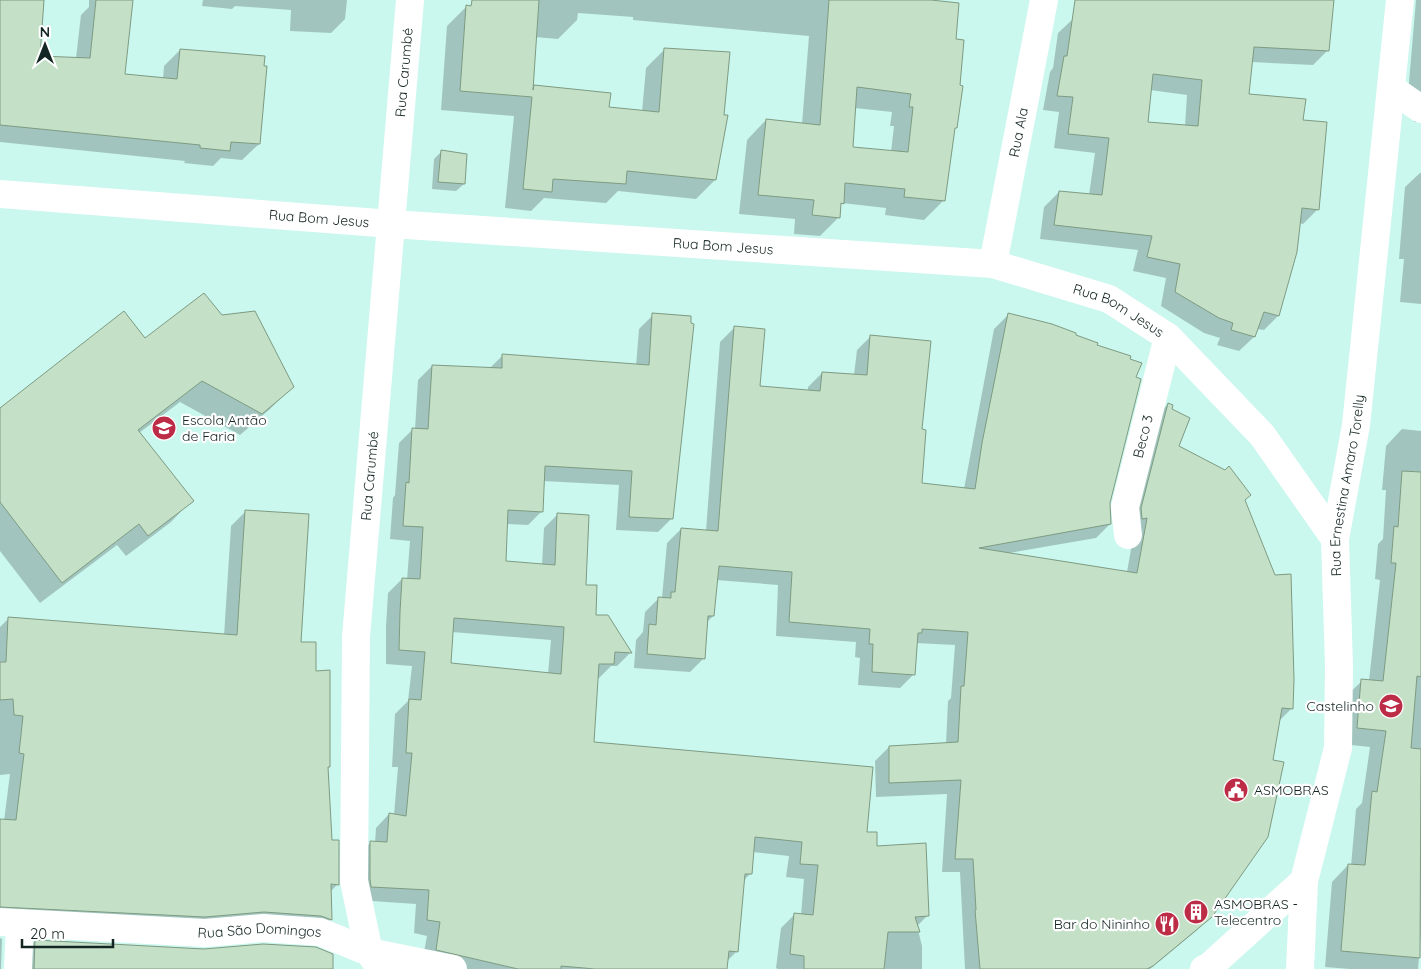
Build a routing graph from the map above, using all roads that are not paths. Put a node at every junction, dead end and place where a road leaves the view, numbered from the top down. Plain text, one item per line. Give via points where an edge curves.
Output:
1 (410, 0) edge
2 (1044, 0) edge
3 (1400, 0) edge
4 (1392, 89) junction
5 (1421, 109) edge
6 (0, 194) edge
7 (392, 224) junction
8 (993, 264) junction
9 (1168, 338) junction
10 (1128, 535) dead end
11 (1334, 539) junction
12 (1304, 881) junction
13 (10, 922) edge
14 (375, 961) edge
15 (18, 969) edge
16 (453, 969) edge
17 (1204, 969) edge
18 (1300, 969) edge

1 - 7 street, Rua Carumbé
2 - 8 street, Rua Ala
3 - 4 street, Rua Ernestina Amaro Torelly
4 - 5 street
4 - 11 street, Rua Ernestina Amaro Torelly via 1356,425
6 - 7 street, Rua Bom Jesus
7 - 8 street, Rua Bom Jesus
7 - 14 street, Rua Carumbé via 356,637 354,881
8 - 9 street, Rua Bom Jesus via 1109,299
9 - 10 street, Beco 3 via 1125,507
9 - 11 street, Rua Bom Jesus via 1262,435
11 - 12 street, Rua Ernestina Amaro Torelly via 1339,666 1338,748
12 - 17 street
12 - 18 street, Rua Ernestina Amaro Torelly
13 - 14 street, Rua São Domingos via 205,934 263,928 320,932
13 - 15 street
14 - 16 street, Rua São Domingos

